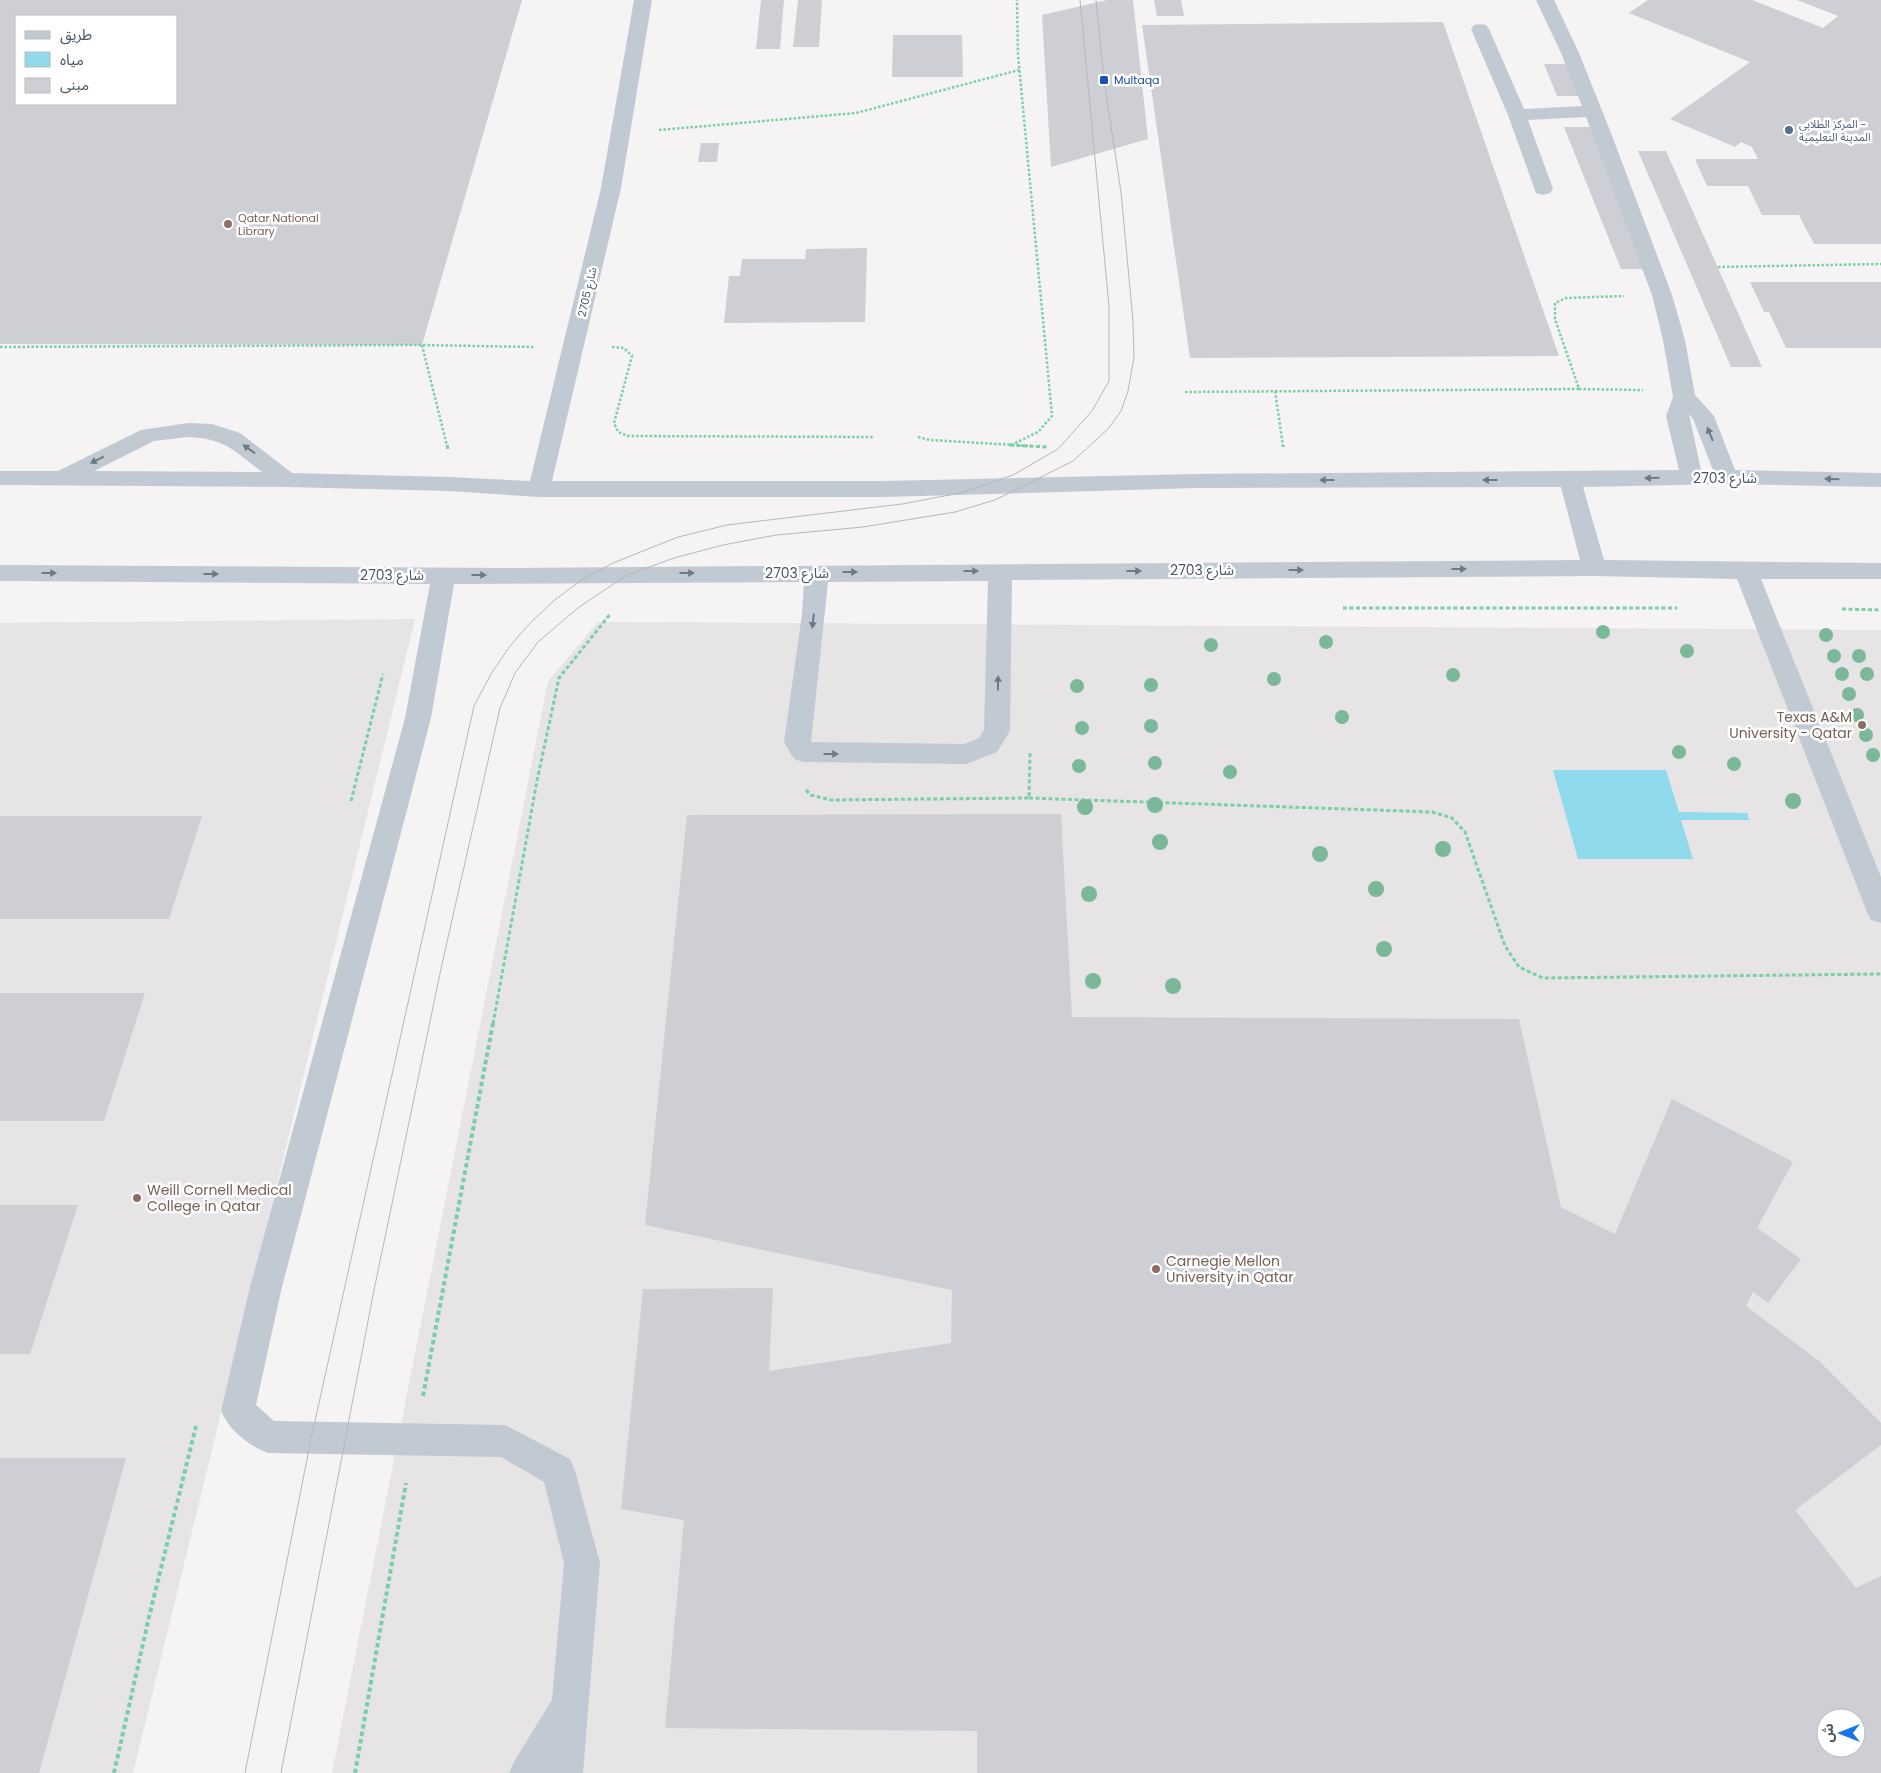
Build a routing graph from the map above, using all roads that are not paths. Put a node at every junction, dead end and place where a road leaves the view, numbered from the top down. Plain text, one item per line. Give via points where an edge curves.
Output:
1 (643, 0) edge
2 (1545, 0) edge
3 (1480, 29) dead end
4 (1593, 111) junction
5 (1517, 115) junction
6 (1543, 188) dead end
7 (1684, 393) junction
8 (1727, 477) junction
9 (0, 478) edge
10 (1692, 478) junction
11 (58, 480) junction
12 (287, 480) junction
13 (1570, 480) junction
14 (1881, 480) edge
15 (539, 489) junction
16 (1594, 568) junction
17 (1000, 571) junction
18 (1746, 571) junction
19 (1881, 571) edge
20 (817, 572) junction
21 (0, 573) edge
22 (444, 575) junction
23 (1881, 912) edge
24 (570, 1704) junction
25 (528, 1773) edge
26 (564, 1773) edge

1 - 15 street, شارع 2705 via 611,188
2 - 4 street
3 - 5 street
4 - 5 street
4 - 7 street via 1662,295
5 - 6 street
8 -> 7 street via 1702,416
7 - 10 street via 1677,416
8 - 10 street, شارع 2703
14 -> 8 street, شارع 2703
9 - 11 street, شارع 2703
10 -> 13 street, شارع 2703
11 - 12 street, شارع 2703
12 -> 11 street via 232,438 212,431 188,430 149,435
12 - 15 street, شارع 2703
13 -> 15 street, شارع 2703 via 1196,481 884,489
13 - 16 street
17 -> 16 street, شارع 2703
16 - 18 street, شارع 2703
20 -> 17 street, شارع 2703
20 -> 17 street via 797,742 802,752 966,754 988,745 997,731
18 - 19 street, شارع 2703
18 - 23 street
22 -> 20 street, شارع 2703
21 -> 22 street, شارع 2703
22 - 24 street via 418,718 265,1291 238,1412 268,1437 504,1441 558,1471 582,1563
24 - 25 street
24 - 26 street

